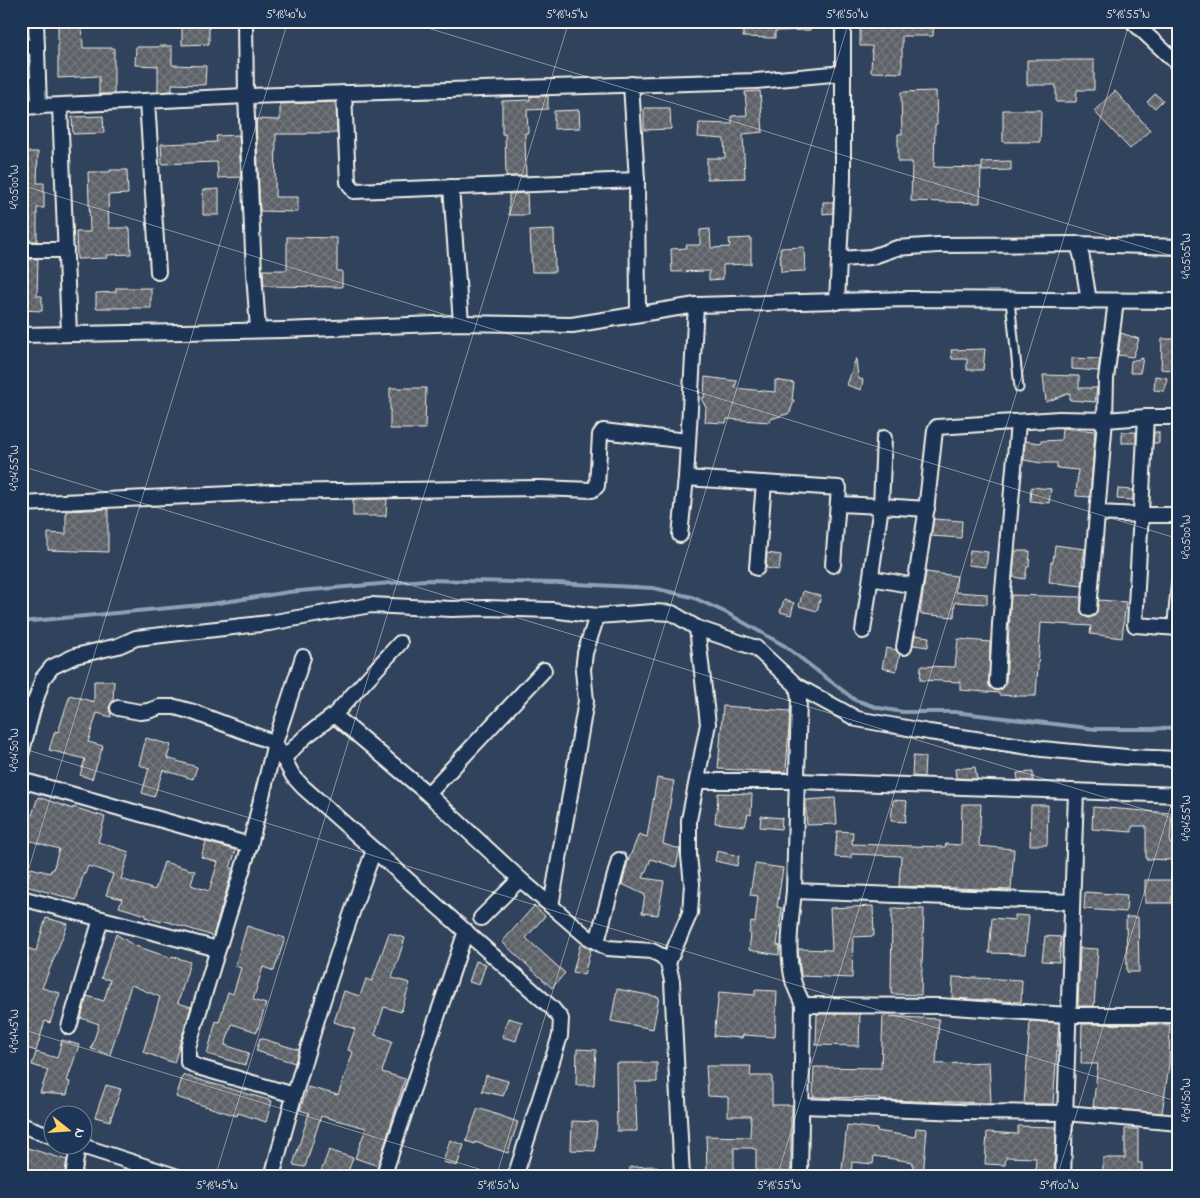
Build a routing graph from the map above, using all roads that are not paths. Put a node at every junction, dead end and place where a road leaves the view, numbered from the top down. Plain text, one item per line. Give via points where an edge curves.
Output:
1 (36, 21) edge
2 (245, 21) edge
3 (844, 21) edge
4 (1132, 21) edge
5 (37, 46) junction
6 (21, 47) edge
7 (1179, 65) edge
8 (842, 73) junction
9 (631, 84) junction
10 (344, 93) junction
11 (246, 96) junction
12 (147, 101) junction
13 (60, 106) junction
14 (21, 107) edge
15 (40, 107) junction
16 (637, 180) junction
17 (452, 187) junction
18 (1078, 244) junction
19 (1179, 247) edge
20 (21, 250) edge
21 (66, 250) junction
22 (840, 259) junction
23 (158, 272) dead end
24 (1010, 300) junction
25 (1089, 301) junction
26 (1116, 301) junction
27 (1179, 301) edge
28 (838, 302) junction
29 (696, 305) junction
30 (638, 313) junction
31 (461, 323) junction
32 (258, 329) junction
33 (70, 334) junction
34 (21, 335) edge
35 (1019, 388) dead end
36 (1146, 417) junction
37 (1179, 417) edge
38 (1105, 420) junction
39 (1018, 423) junction
40 (884, 438) dead end
41 (687, 441) junction
42 (686, 478) junction
43 (764, 484) junction
44 (21, 504) edge
45 (839, 504) junction
46 (881, 506) junction
47 (926, 509) junction
48 (1098, 512) junction
49 (1141, 515) junction
50 (1179, 515) edge
51 (680, 535) dead end
52 (833, 565) dead end
53 (757, 568) dead end
54 (871, 578) junction
55 (1179, 584) edge
56 (915, 586) junction
57 (1089, 608) dead end
58 (597, 616) junction
59 (698, 628) junction
60 (1177, 628) edge
61 (863, 631) dead end
62 (400, 643) dead end
63 (904, 647) dead end
64 (303, 658) dead end
65 (544, 670) dead end
66 (997, 682) dead end
67 (797, 686) junction
68 (27, 706) edge
69 (118, 708) dead end
70 (334, 715) junction
71 (275, 743) junction
72 (21, 755) edge
73 (283, 759) junction
74 (1179, 759) edge
75 (21, 780) edge
76 (698, 781) junction
77 (798, 781) junction
78 (1076, 792) junction
79 (428, 794) junction
80 (1179, 795) edge
81 (250, 845) junction
82 (374, 850) junction
83 (620, 860) dead end
84 (520, 879) junction
85 (794, 891) junction
86 (21, 898) edge
87 (1072, 902) junction
88 (551, 906) junction
89 (481, 918) dead end
90 (101, 919) junction
91 (466, 931) junction
92 (597, 942) junction
93 (218, 949) junction
94 (668, 963) junction
95 (803, 1006) junction
96 (1068, 1015) junction
97 (1179, 1015) edge
98 (70, 1027) dead end
99 (294, 1095) junction
100 (802, 1106) junction
101 (1065, 1113) junction
102 (1179, 1123) edge
103 (21, 1125) edge
104 (42, 1132) edge
105 (92, 1150) edge
106 (78, 1156) edge
107 (73, 1177) edge
108 (178, 1177) edge
109 (272, 1177) edge
110 (383, 1177) edge
111 (515, 1177) edge
112 (682, 1177) edge
113 (800, 1177) edge
114 (1063, 1177) edge

1 - 5 street
2 - 11 street
3 - 8 street
4 - 7 street
5 - 6 street
5 - 15 street
8 - 9 street via 756,81
8 - 22 street
9 - 10 street
9 - 16 street
10 - 11 street
10 - 17 street via 348,182 354,191
11 - 12 street
11 - 32 street
12 - 13 street
12 - 23 street
13 - 15 street
13 - 21 street
14 - 15 street
16 - 17 street
16 - 30 street
17 - 31 street
18 - 19 street
18 - 22 street via 930,245 897,248 870,257
18 - 25 street
20 - 21 street
21 - 33 street
22 - 28 street
24 - 25 street
24 - 28 street
24 - 35 lane
25 - 26 street
26 - 27 street
26 - 38 street via 1106,379
28 - 29 street
29 - 30 street
29 - 41 street
30 - 31 street via 572,324
31 - 32 street
32 - 33 street
33 - 34 street
36 - 37 street
36 - 38 street
36 - 49 street
38 - 39 street via 1059,419
38 - 48 street
39 - 47 street via 937,427
39 - 66 street
40 - 46 street
41 - 42 street
41 - 44 street via 603,431 596,486 592,490 271,492
42 - 43 street
42 - 51 street
43 - 45 street via 839,488
43 - 53 street
45 - 46 street
45 - 52 street
46 - 47 street
46 - 54 street
47 - 56 street
48 - 49 street
48 - 57 street
49 - 50 street
49 - 60 street via 1135,625
54 - 56 street
54 - 61 street
55 - 60 street
56 - 63 street
58 - 59 street via 653,612 672,614
58 - 68 street via 552,610 371,605 269,623 136,638 118,646 75,656 52,667
58 - 88 street via 584,653 586,700
59 - 67 street via 756,648
59 - 76 street via 708,724
62 - 70 street
64 - 71 street
65 - 79 street
67 - 74 street via 866,721 1042,749
67 - 77 street
68 - 72 street
69 - 71 street via 140,712 175,707
70 - 73 street
70 - 79 street
71 - 73 street
71 - 81 street
73 - 82 street via 303,787
75 - 81 street
76 - 77 street
76 - 94 street via 689,820 690,913
77 - 78 street
77 - 85 street
78 - 80 street
78 - 87 street
79 - 84 street
81 - 93 street
82 - 91 street
82 - 99 street
83 - 92 street
84 - 88 street
84 - 89 street
85 - 87 street
85 - 95 street via 790,962 793,982
86 - 90 street
87 - 96 street
88 - 92 street
90 - 93 street
90 - 98 street
91 - 110 street
91 - 111 street via 552,1008 561,1020 560,1036
92 - 94 street via 607,948 652,951
93 - 99 street via 188,1047 188,1062
94 - 112 street via 672,981
95 - 96 street via 940,1006
95 - 100 street
96 - 97 street
96 - 101 street
99 - 109 street
100 - 101 street
100 - 113 street
101 - 102 street
101 - 114 street
103 - 104 street
105 - 108 street
106 - 107 street

